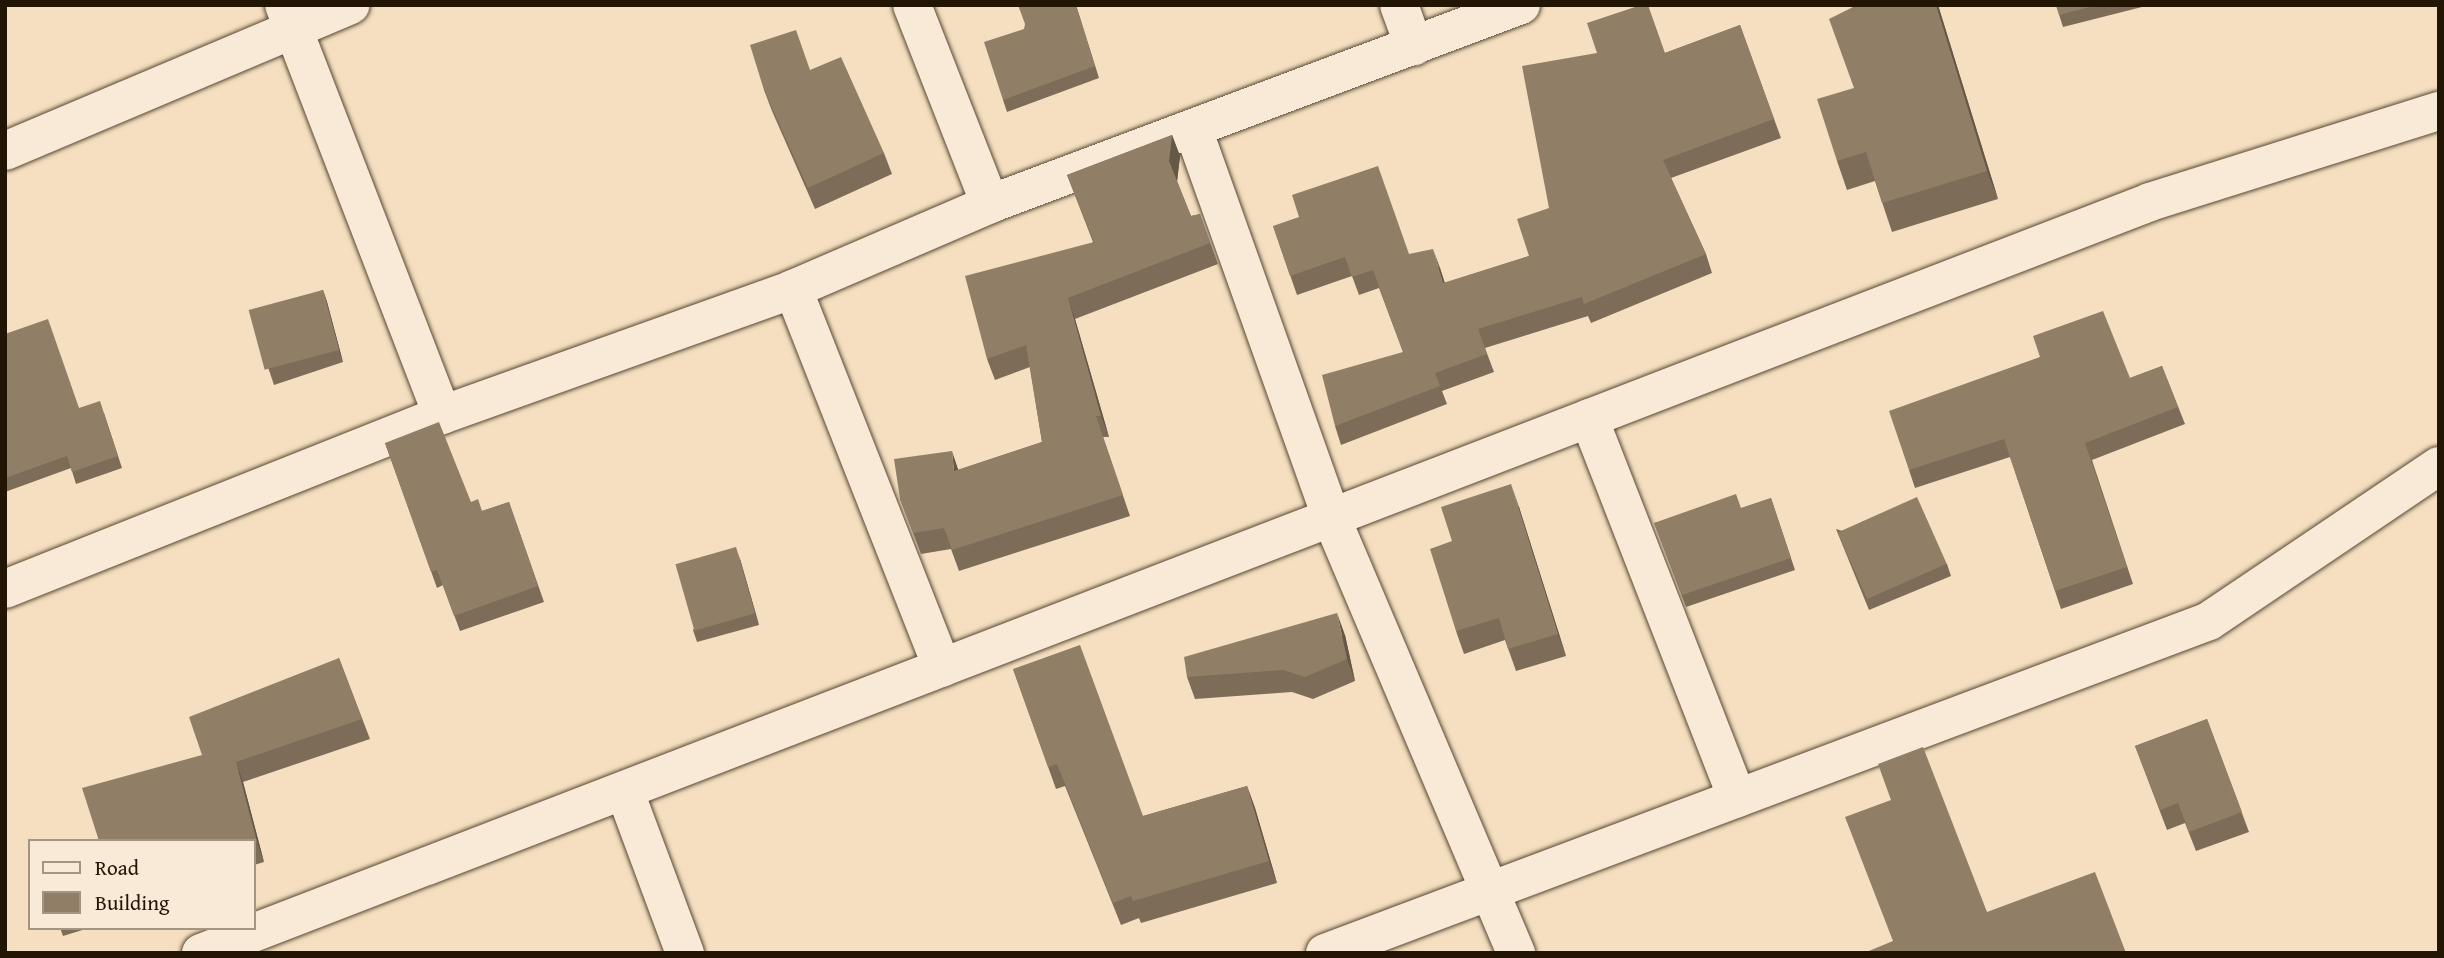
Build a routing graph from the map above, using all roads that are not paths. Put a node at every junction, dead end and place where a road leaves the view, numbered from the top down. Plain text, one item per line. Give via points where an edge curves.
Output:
1 (350, 5) edge
2 (912, 5) edge
3 (1399, 5) edge
4 (1521, 5) edge
5 (288, 17) edge
6 (1414, 46) junction
7 (2439, 111) edge
8 (1193, 129) junction
9 (5, 151) edge
10 (990, 204) junction
11 (793, 289) junction
12 (442, 415) junction
13 (1589, 418) junction
14 (2439, 466) edge
15 (1331, 517) junction
16 (5, 589) edge
17 (942, 668) junction
18 (625, 792) junction
19 (1737, 798) junction
20 (1490, 890) junction
21 (201, 953) edge
22 (685, 953) edge
23 (1325, 953) edge
24 (1516, 953) edge

1 - 5 street
2 - 10 street
3 - 6 street
4 - 6 street
5 - 9 street
5 - 12 street
6 - 8 street
7 - 13 street via 2150,202
8 - 10 street
8 - 15 street
10 - 11 street
11 - 12 street
11 - 17 street
12 - 16 street
13 - 15 street
13 - 19 street
14 - 19 street via 2208,621
15 - 17 street
15 - 20 street
17 - 18 street
18 - 21 street
18 - 22 street
19 - 20 street
20 - 23 street
20 - 24 street

